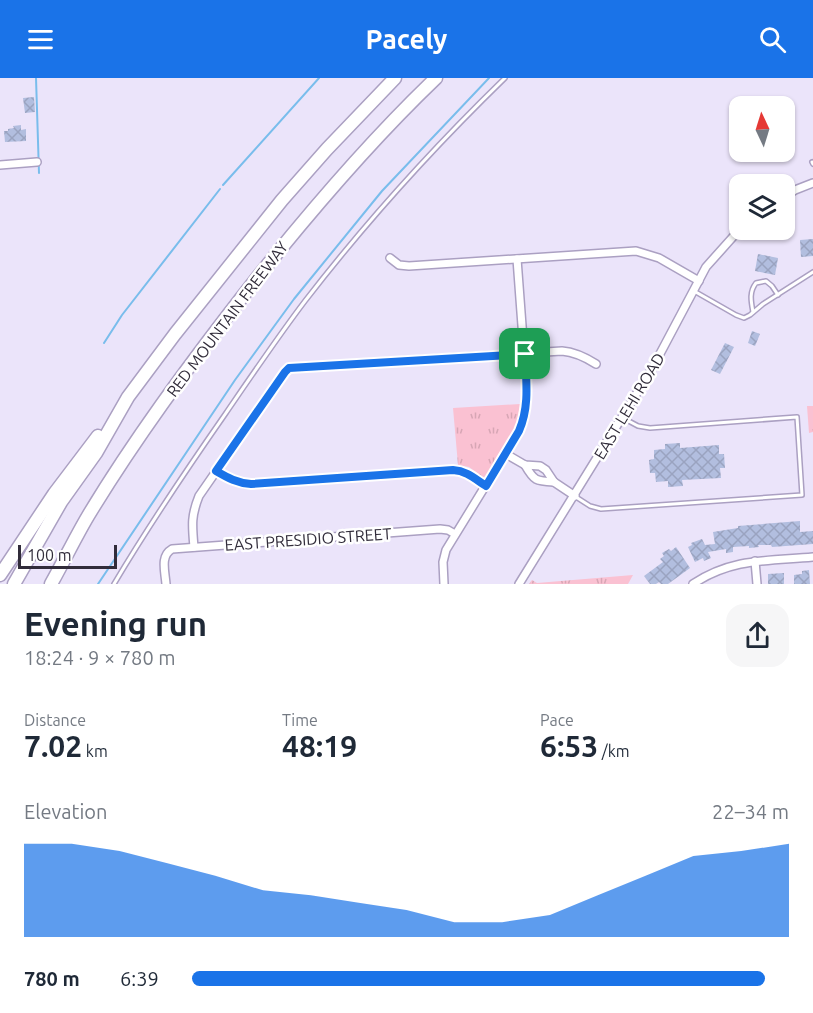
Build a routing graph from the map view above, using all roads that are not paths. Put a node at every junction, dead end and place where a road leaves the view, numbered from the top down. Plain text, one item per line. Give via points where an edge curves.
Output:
1 (395, 78) edge
2 (436, 78) edge
3 (505, 78) edge
4 (37, 162) dead end
5 (0, 165) edge
6 (813, 183) edge
7 (795, 190) edge
8 (730, 240) edge
9 (390, 258) dead end
10 (517, 259) junction
11 (813, 272) edge
12 (699, 281) junction
13 (694, 291) junction
14 (778, 295) junction
15 (753, 312) junction
16 (525, 354) junction
17 (596, 364) dead end
18 (128, 397) junction
19 (623, 418) junction
20 (506, 454) junction
21 (525, 465) junction
22 (216, 471) junction
23 (554, 482) junction
24 (486, 486) junction
25 (575, 496) junction
26 (455, 534) junction
27 (194, 547) junction
28 (813, 557) edge
29 (755, 561) junction
30 (0, 575) edge
31 (14, 584) edge
32 (51, 584) edge
33 (114, 584) edge
34 (166, 584) edge
35 (444, 584) edge
36 (519, 584) edge
37 (693, 584) edge
38 (756, 584) edge

1 - 18 highway, RED MOUNTAIN FREEWAY via 282,200
2 - 32 highway, RED MOUNTAIN FREEWAY via 317,204 203,346 116,472
3 - 33 lane via 391,197 305,302 189,465
4 - 5 street
6 - 7 street
8 - 12 street, EAST LEHI ROAD
9 - 10 street via 409,266
10 - 12 street via 636,251 659,258
10 - 16 street
11 - 14 lane
12 - 13 street, EAST LEHI ROAD
13 - 15 lane via 744,318
13 - 19 street, EAST LEHI ROAD
14 - 15 lane
14 - 15 lane via 766,281 756,283 751,298
16 - 17 street via 570,352
16 - 20 street via 526,411
16 - 22 street via 289,368
18 - 30 highway via 54,494
18 - 31 highway, RED MOUNTAIN FREEWAY
19 - 25 street, EAST LEHI ROAD
19 - 25 lane via 650,428 797,417 802,495 601,509
20 - 21 street
20 - 24 street
21 - 23 street via 540,466
21 - 23 street via 531,477
22 - 24 street via 251,484 453,470 462,471
22 - 27 street via 193,511
23 - 25 street
24 - 26 street
25 - 36 street, EAST LEHI ROAD
26 - 27 street, EAST PRESIDIO STREET via 440,529
26 - 35 street via 443,562
27 - 34 street, EAST PRESIDIO STREET via 167,552
28 - 29 street
29 - 37 street via 723,568
29 - 38 street

